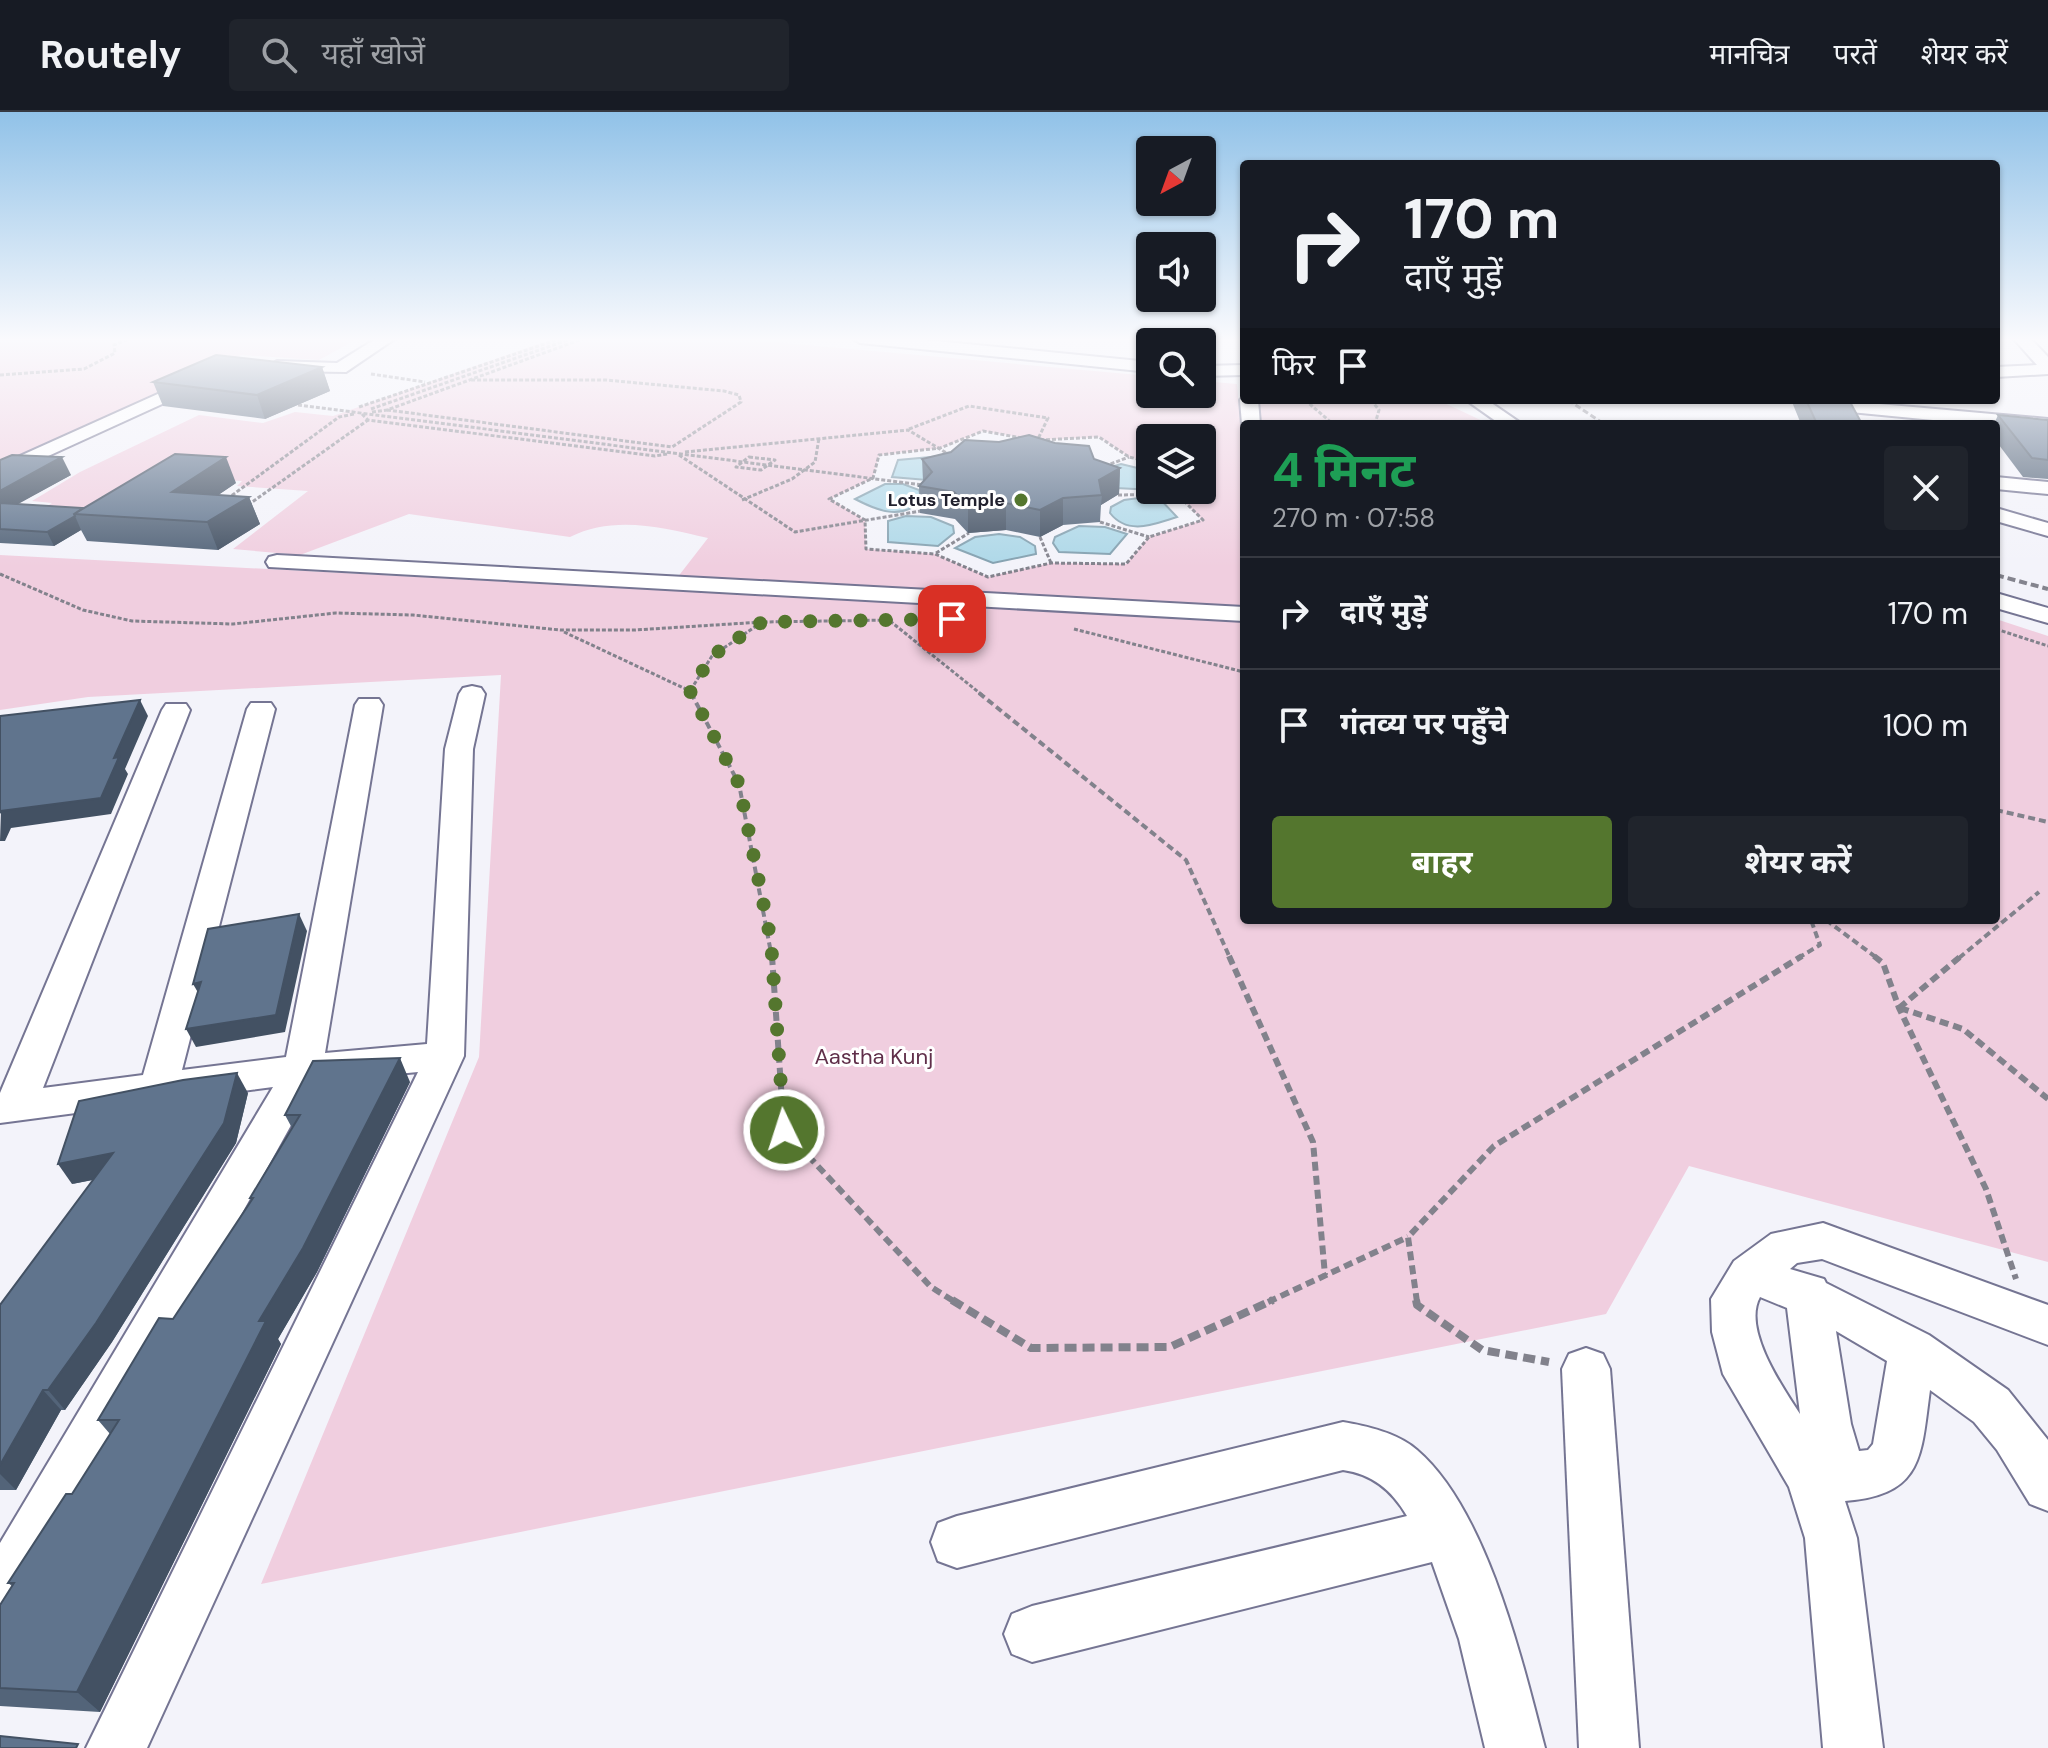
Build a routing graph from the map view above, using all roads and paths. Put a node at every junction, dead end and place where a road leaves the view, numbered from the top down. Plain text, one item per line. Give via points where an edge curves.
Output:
1 (125, 414) edge
2 (354, 414) edge
3 (362, 414) edge
4 (371, 414) edge
5 (423, 414) edge
6 (722, 414) edge
7 (948, 414) edge
8 (1024, 414) edge
9 (1903, 414) edge
10 (461, 419) junction
11 (368, 420) junction
12 (1946, 420) edge
13 (2000, 423) edge
14 (452, 425) junction
15 (2048, 425) edge
16 (443, 429) junction
17 (908, 430) junction
18 (819, 438) junction
19 (1037, 440) junction
20 (672, 447) junction
21 (940, 448) junction
22 (1033, 450) edge
23 (676, 453) junction
24 (953, 457) edge
25 (1129, 457) junction
26 (1136, 459) edge
27 (742, 462) junction
28 (767, 465) junction
29 (1102, 467) edge
30 (805, 470) junction
31 (0, 472) edge
32 (873, 478) junction
33 (2000, 483) edge
34 (923, 485) edge
35 (2048, 488) edge
36 (1136, 494) edge
37 (1118, 495) edge
38 (226, 499) edge
39 (742, 500) junction
40 (1188, 504) edge
41 (242, 509) edge
42 (921, 511) edge
43 (2000, 515) edge
44 (865, 520) junction
45 (1100, 522) edge
46 (2048, 530) edge
47 (969, 533) edge
48 (1040, 537) edge
49 (1149, 537) junction
50 (935, 554) junction
51 (277, 562) dead end
52 (1051, 563) junction
53 (0, 574) edge
54 (2000, 587) edge
55 (2048, 600) edge
56 (2000, 601) edge
57 (1240, 614) edge
58 (2048, 616) edge
59 (888, 620) junction
60 (904, 620) dead end
61 (762, 622) junction
62 (1066, 628) dead end
63 (560, 630) junction
64 (2000, 630) edge
65 (2048, 646) edge
66 (1240, 671) edge
67 (690, 691) junction
68 (472, 694) dead end
69 (369, 705) dead end
70 (261, 709) dead end
71 (176, 710) dead end
72 (2000, 811) edge
73 (2048, 822) edge
74 (2039, 892) dead end
75 (1812, 924) edge
76 (1831, 924) edge
77 (1899, 1008) junction
78 (445, 1056) junction
79 (303, 1069) junction
80 (159, 1086) junction
81 (2048, 1099) edge
82 (8, 1107) edge
83 (1408, 1237) junction
84 (1750, 1274) junction
85 (1325, 1275) junction
86 (1808, 1293) junction
87 (2038, 1320) edge
88 (1912, 1350) junction
89 (1586, 1369) joint
90 (1827, 1477) junction
91 (2048, 1486) edge
92 (1447, 1532) junction
93 (957, 1542) dead end
94 (0, 1595) edge
95 (1032, 1634) dead end
96 (116, 1748) edge
97 (1515, 1748) edge
98 (1609, 1748) edge
99 (1853, 1748) edge

1 - 31 street
2 - 38 path via 339,417
3 - 11 path
4 - 14 path
5 - 10 path
6 - 20 path
7 - 17 path
8 - 19 path via 1048,418
9 - 12 street
10 - 14 path
10 - 20 path
11 - 16 path
11 - 41 path
13 - 15 street
14 - 16 path
14 - 23 path
16 - 23 path via 655,456
17 - 18 path
17 - 21 path
18 - 23 path
18 - 30 path via 815,462
19 - 21 path via 983,431
19 - 22 path
19 - 25 path via 1099,437
20 - 23 path
21 - 24 path
21 - 32 path via 879,455
23 - 27 path
23 - 39 path
25 - 26 path
25 - 29 path
27 - 28 path
27 - 28 path via 736,467 761,470
27 - 28 path via 749,457 775,460
28 - 30 path
30 - 32 path
30 - 39 path
32 - 34 path
32 - 44 path via 829,499
33 - 35 street
36 - 37 path
39 - 44 path via 795,532
40 - 49 path via 1203,520
42 - 44 path
43 - 46 street
44 - 50 path via 866,549
45 - 49 path
47 - 50 path
48 - 52 path
49 - 52 path via 1126,564
50 - 52 path via 988,577
51 - 57 street
53 - 63 path via 83,610 132,621 233,624 336,613
54 - 55 street
56 - 58 street
59 - 60 path
59 - 61 path
59 - 85 path via 1186,860 1313,1142
61 - 63 path
61 - 67 path via 712,656
62 - 66 path
63 - 67 path
64 - 65 path
67 - 85 path via 739,784 771,941 784,1130 931,1287 1031,1348 1170,1347
68 - 78 street via 459,749
69 - 79 street
70 - 80 street
71 - 82 street
72 - 73 path
74 - 77 path
75 - 83 path via 1820,945 1494,1146
76 - 77 path via 1883,963
77 - 81 path via 1963,1029
77 - 87 path via 1986,1189
78 - 79 street
78 - 96 street
79 - 80 street
79 - 94 street
80 - 82 street
83 - 85 path
83 - 89 path via 1417,1305 1482,1350
84 - 86 street
84 - 87 street via 1786,1247 1823,1241
84 - 90 street via 1734,1299 1735,1332 1747,1374
86 - 88 street
86 - 90 street via 1826,1424
88 - 90 street via 1892,1459 1883,1469
88 - 91 street via 1989,1404
89 - 98 street
90 - 99 street
92 - 93 street via 1421,1489 1398,1466 1369,1450 1343,1446
92 - 95 street
92 - 97 street via 1501,1690

